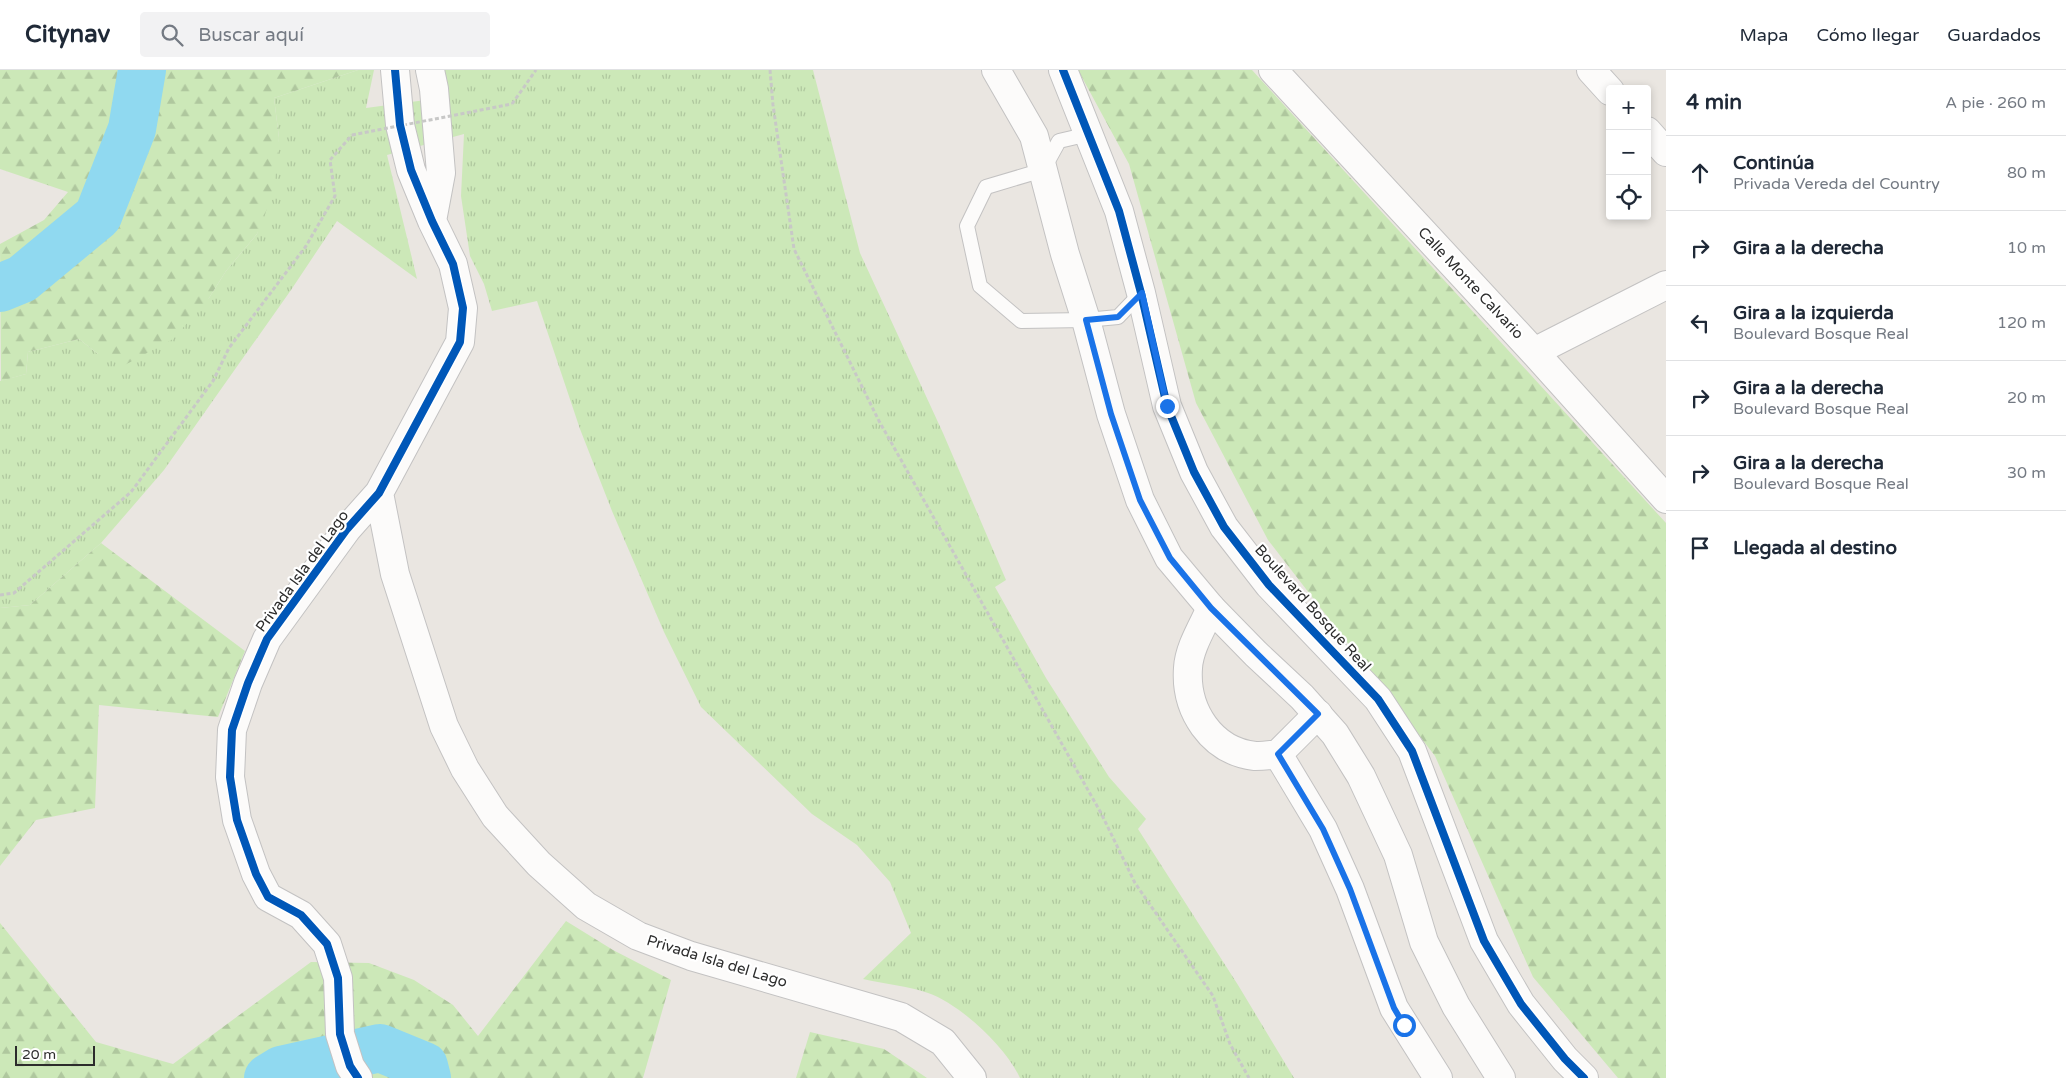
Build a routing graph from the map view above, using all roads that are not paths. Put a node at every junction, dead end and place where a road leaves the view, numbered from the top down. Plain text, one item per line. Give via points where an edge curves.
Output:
1 (395, 70) edge
2 (430, 70) edge
3 (996, 70) edge
4 (1063, 70) edge
5 (1273, 70) edge
6 (1591, 70) edge
7 (1606, 86) edge
8 (1089, 134) junction
9 (1651, 135) edge
10 (1666, 152) edge
11 (1043, 170) junction
12 (432, 221) junction
13 (1666, 285) edge
14 (1142, 293) junction
15 (1086, 320) junction
16 (1534, 352) junction
17 (379, 494) junction
18 (1666, 498) edge
19 (1211, 608) junction
20 (1318, 714) junction
21 (1278, 754) junction
22 (354, 1072) edge
23 (972, 1078) edge
24 (1438, 1078) edge
25 (1501, 1078) edge
26 (1584, 1078) edge

1 - 12 street, Privada Isla del Lago via 400,125 411,170
2 - 12 street via 441,173
3 - 11 street via 1034,136
4 - 8 street, Boulevard Bosque Real
5 - 16 street, Calle Monte Calvario
6 - 7 street
8 - 11 lane via 1059,141
8 - 14 street, Boulevard Bosque Real via 1119,211
9 - 10 street
11 - 15 street
11 - 15 lane via 986,187 967,226 980,286 1021,320
12 - 17 street, Privada Isla del Lago via 453,264 463,308 460,342
13 - 16 street
14 - 15 lane via 1118,317
14 - 26 street, Boulevard Bosque Real via 1167,406 1194,472 1224,527 1269,585 1378,699 1412,751 1484,941 1521,1004
15 - 19 street via 1111,414 1140,500 1170,558
16 - 18 street, Calle Monte Calvario
17 - 22 street, Privada Isla del Lago via 347,529 267,640 232,730 230,776 236,820 268,897 302,915 328,944 338,978 340,1034
17 - 23 street, Privada Isla del Lago via 396,574 444,726 465,769 495,816 539,864 586,906 638,936 692,956 901,1017 943,1042
19 - 20 street
19 - 21 street via 1188,667 1189,696 1196,715 1211,735 1233,750 1255,756
20 - 21 street
20 - 25 street via 1362,776 1398,855 1424,942 1456,1006
21 - 24 street via 1323,829 1350,889 1394,1008

